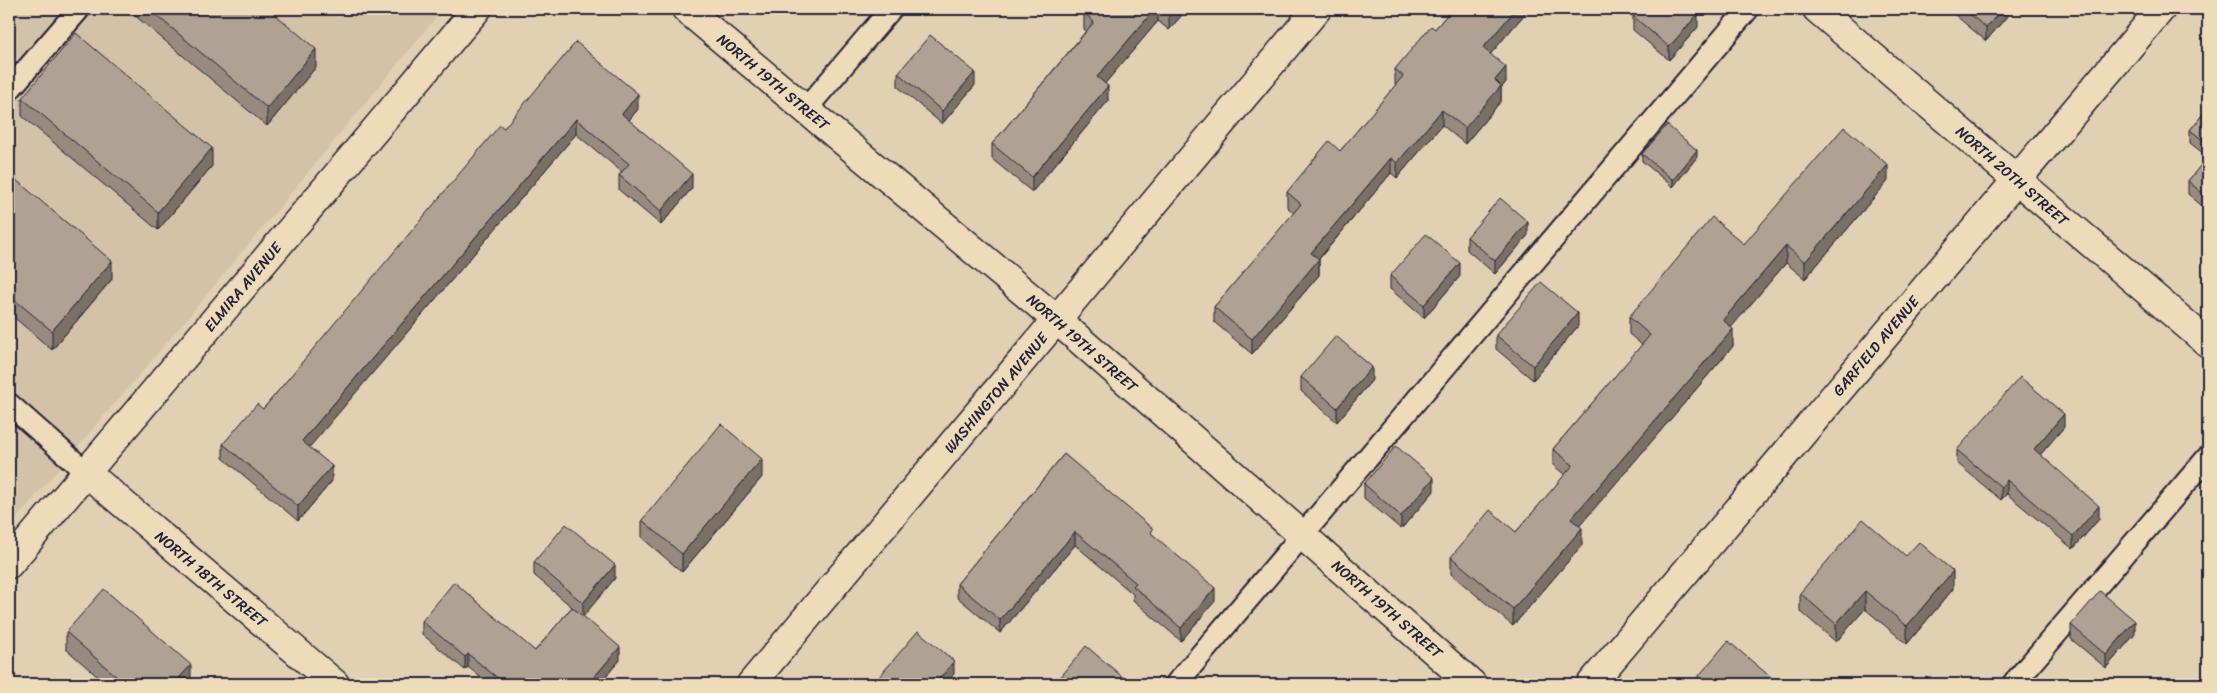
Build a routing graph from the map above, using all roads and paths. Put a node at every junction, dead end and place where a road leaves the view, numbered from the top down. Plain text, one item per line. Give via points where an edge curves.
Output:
1 (79, 9) edge
2 (477, 9) edge
3 (686, 9) edge
4 (891, 9) edge
5 (1318, 9) edge
6 (1748, 9) edge
7 (1817, 9) edge
8 (2161, 9) edge
9 (9, 90) edge
10 (806, 109) junction
11 (2016, 180) junction
12 (1057, 320) junction
13 (2208, 343) edge
14 (9, 404) edge
15 (2208, 457) edge
16 (87, 473) junction
17 (1302, 534) junction
18 (9, 564) edge
19 (330, 683) edge
20 (751, 684) edge
21 (1176, 684) edge
22 (1472, 684) edge
23 (1591, 684) edge
24 (2013, 684) edge

1 - 9 lane
2 - 16 street, ELMIRA AVENUE
3 - 10 street, NORTH 19TH STREET
4 - 10 lane
5 - 12 street, WASHINGTON AVENUE
6 - 17 lane
7 - 11 street, NORTH 20TH STREET
8 - 11 street, GARFIELD AVENUE
10 - 12 street, NORTH 19TH STREET
11 - 13 street, NORTH 20TH STREET
11 - 23 street, GARFIELD AVENUE
12 - 17 street, NORTH 19TH STREET
12 - 20 street, WASHINGTON AVENUE
14 - 16 lane
15 - 24 lane
16 - 18 street, ELMIRA AVENUE
16 - 19 street, NORTH 18TH STREET
17 - 21 lane
17 - 22 street, NORTH 19TH STREET

